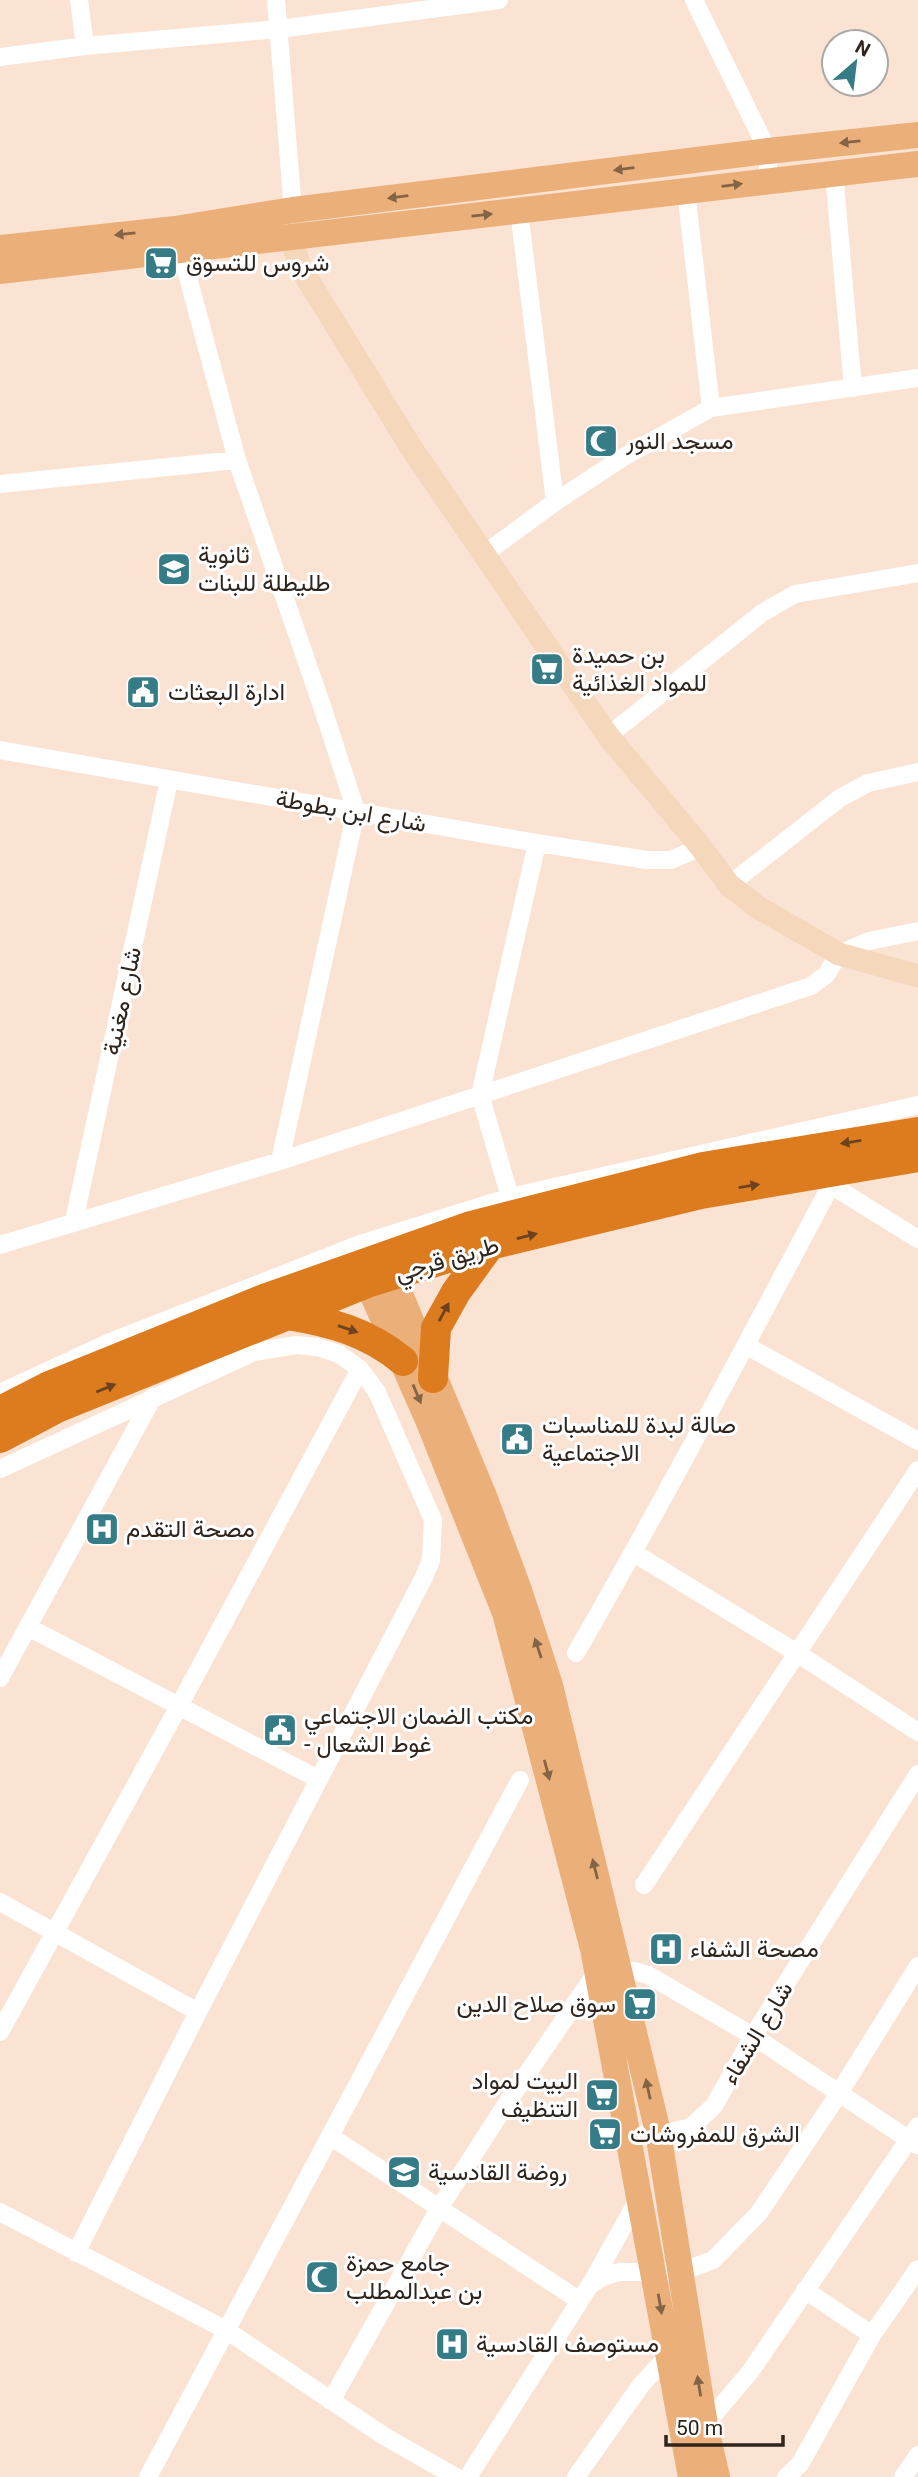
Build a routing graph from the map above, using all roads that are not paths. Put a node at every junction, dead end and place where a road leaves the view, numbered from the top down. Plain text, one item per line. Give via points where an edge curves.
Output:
1 (79, 0) edge
2 (276, 0) edge
3 (499, 0) edge
4 (694, 0) edge
5 (279, 29) junction
6 (85, 46) junction
7 (0, 57) edge
8 (918, 135) edge
9 (768, 151) junction
10 (918, 164) edge
11 (834, 173) junction
12 (768, 181) junction
13 (686, 191) junction
14 (293, 210) junction
15 (519, 211) junction
16 (291, 236) junction
17 (178, 239) junction
18 (0, 248) edge
19 (0, 271) edge
20 (918, 378) edge
21 (853, 388) junction
22 (711, 408) junction
23 (237, 460) junction
24 (0, 484) edge
25 (555, 502) junction
26 (483, 555) junction
27 (918, 573) edge
28 (608, 736) junction
29 (0, 750) edge
30 (918, 772) edge
31 (169, 780) junction
32 (356, 811) junction
33 (537, 844) junction
34 (701, 847) junction
35 (729, 886) junction
36 (918, 931) edge
37 (839, 954) junction
38 (918, 976) edge
39 (480, 1095) junction
40 (918, 1105) edge
41 (918, 1132) edge
42 (918, 1157) edge
43 (280, 1161) junction
44 (834, 1178) junction
45 (510, 1197) junction
46 (74, 1221) junction
47 (918, 1239) edge
48 (0, 1245) edge
49 (490, 1245) junction
50 (376, 1269) junction
51 (286, 1315) junction
52 (747, 1346) junction
53 (403, 1361) junction
54 (360, 1369) junction
55 (433, 1378) junction
56 (0, 1393) edge
57 (53, 1397) junction
58 (153, 1397) junction
59 (0, 1411) edge
60 (0, 1438) edge
61 (918, 1441) edge
62 (0, 1469) edge
63 (918, 1470) edge
64 (473, 1500) junction
65 (433, 1520) junction
66 (634, 1553) junction
67 (28, 1627) junction
68 (576, 1653) dead end
69 (796, 1653) junction
70 (0, 1678) edge
71 (179, 1706) junction
72 (918, 1732) edge
73 (918, 1774) edge
74 (318, 1779) junction
75 (520, 1780) dead end
76 (644, 1885) dead end
77 (0, 1902) edge
78 (54, 1931) junction
79 (918, 1966) edge
80 (608, 1972) junction
81 (198, 2012) junction
82 (0, 2032) edge
83 (753, 2036) junction
84 (838, 2095) junction
85 (658, 2132) junction
86 (330, 2136) junction
87 (628, 2136) junction
88 (915, 2137) edge
89 (639, 2199) junction
90 (440, 2207) junction
91 (0, 2212) edge
92 (76, 2253) junction
93 (918, 2269) edge
94 (653, 2272) junction
95 (681, 2272) junction
96 (590, 2285) junction
97 (805, 2290) junction
98 (580, 2301) junction
99 (226, 2330) junction
100 (872, 2335) junction
101 (668, 2355) junction
102 (331, 2401) junction
103 (705, 2425) junction
104 (918, 2455) edge
105 (685, 2472) edge
106 (148, 2477) edge
107 (456, 2477) edge
108 (468, 2477) edge
109 (576, 2477) edge
110 (717, 2477) edge
111 (786, 2477) edge
112 (904, 2477) edge

1 - 6 street
2 - 5 street
3 - 5 street
4 - 9 street
5 - 6 street
5 - 14 street
6 - 7 street
8 -> 9 main road
9 - 12 street
9 -> 14 main road
10 - 11 main road
11 - 12 main road
11 - 21 street
13 -> 12 main road
13 - 15 main road
13 - 22 street
14 - 16 main road
14 - 17 main road
16 -> 15 main road
15 - 25 street
16 - 17 main road
16 - 26 main road via 299,265
17 -> 18 main road
17 - 19 main road
17 - 23 street
20 - 21 street
21 - 22 street
22 - 25 street
23 - 24 street
23 - 32 street
25 - 26 street
26 - 28 main road
27 - 28 street via 795,594 762,613
28 - 34 main road
29 - 31 street, شارع ابن بطوطة
30 - 35 street via 868,783 840,798
31 - 32 street, شارع ابن بطوطة
31 - 46 street, شارع مغنية
32 - 33 street, شارع ابن بطوطة
32 - 43 street
33 - 34 street, شارع ابن بطوطة via 647,860 671,860
33 - 39 street
34 - 35 main road
35 - 37 main road
36 - 37 street via 869,941
37 - 38 main road
37 - 39 street via 826,975 811,986
39 - 43 street
39 - 45 street
40 - 45 street
41 -> 50 highway, طريق قرجي via 703,1167 471,1226
42 - 44 highway, طريق قرجي
43 - 46 street
44 - 47 street
49 -> 44 highway, طريق قرجي via 701,1194
44 - 52 street
45 - 56 street via 363,1243 108,1343
46 - 48 street
49 - 50 highway, طريق قرجي
55 -> 49 highway via 436,1328
50 - 51 highway, طريق قرجي
50 - 53 main road
50 - 55 main road
50 - 57 highway, طريق قرجي via 264,1299
51 -> 53 highway via 349,1329
57 -> 51 highway, طريق قرجي
52 - 61 street
52 - 66 street
53 -> 64 main road
54 - 58 street via 339,1354 296,1345 254,1352
54 - 65 street via 377,1392
54 - 71 street
55 - 64 main road via 444,1399
57 - 59 highway, طريق قرجي
57 - 60 highway, طريق قرجي
58 - 62 street
58 - 67 street
63 - 69 street
64 - 65 street
64 - 80 main road via 519,1590 550,1685 616,1961
65 - 74 street via 424,1577
66 - 68 street
66 - 69 street
67 - 70 street
67 - 71 street
69 - 72 street
69 - 76 street
71 - 74 street
71 - 78 street
73 - 83 street, شارع الشفاء
74 - 81 street
75 - 86 street
77 - 78 street
78 - 81 street
78 - 82 street
79 - 84 street
80 - 83 street via 648,1975
85 -> 80 main road
80 - 87 main road
80 - 90 street via 502,2112
81 - 92 street
83 - 84 street
83 - 85 street, شارع الشفاء via 714,2106 691,2127
84 - 88 street
84 - 95 street via 759,2213 713,2260
85 - 87 street, شارع الشفاء
85 - 95 main road
86 - 90 street
86 - 99 street
87 - 89 main road
88 - 97 street
89 - 94 main road
89 - 96 street
90 - 98 street
90 - 102 street
91 - 92 street
92 - 99 street
93 - 100 street
94 - 95 street
94 - 96 street via 619,2272
94 -> 101 main road
103 -> 95 main road
96 - 98 street
97 - 100 street
97 - 103 street via 750,2372
98 - 108 street
99 - 102 street
99 - 106 street
100 - 111 street via 800,2464
101 - 105 main road
101 - 109 street
102 - 107 street
103 - 110 main road
104 - 112 street

